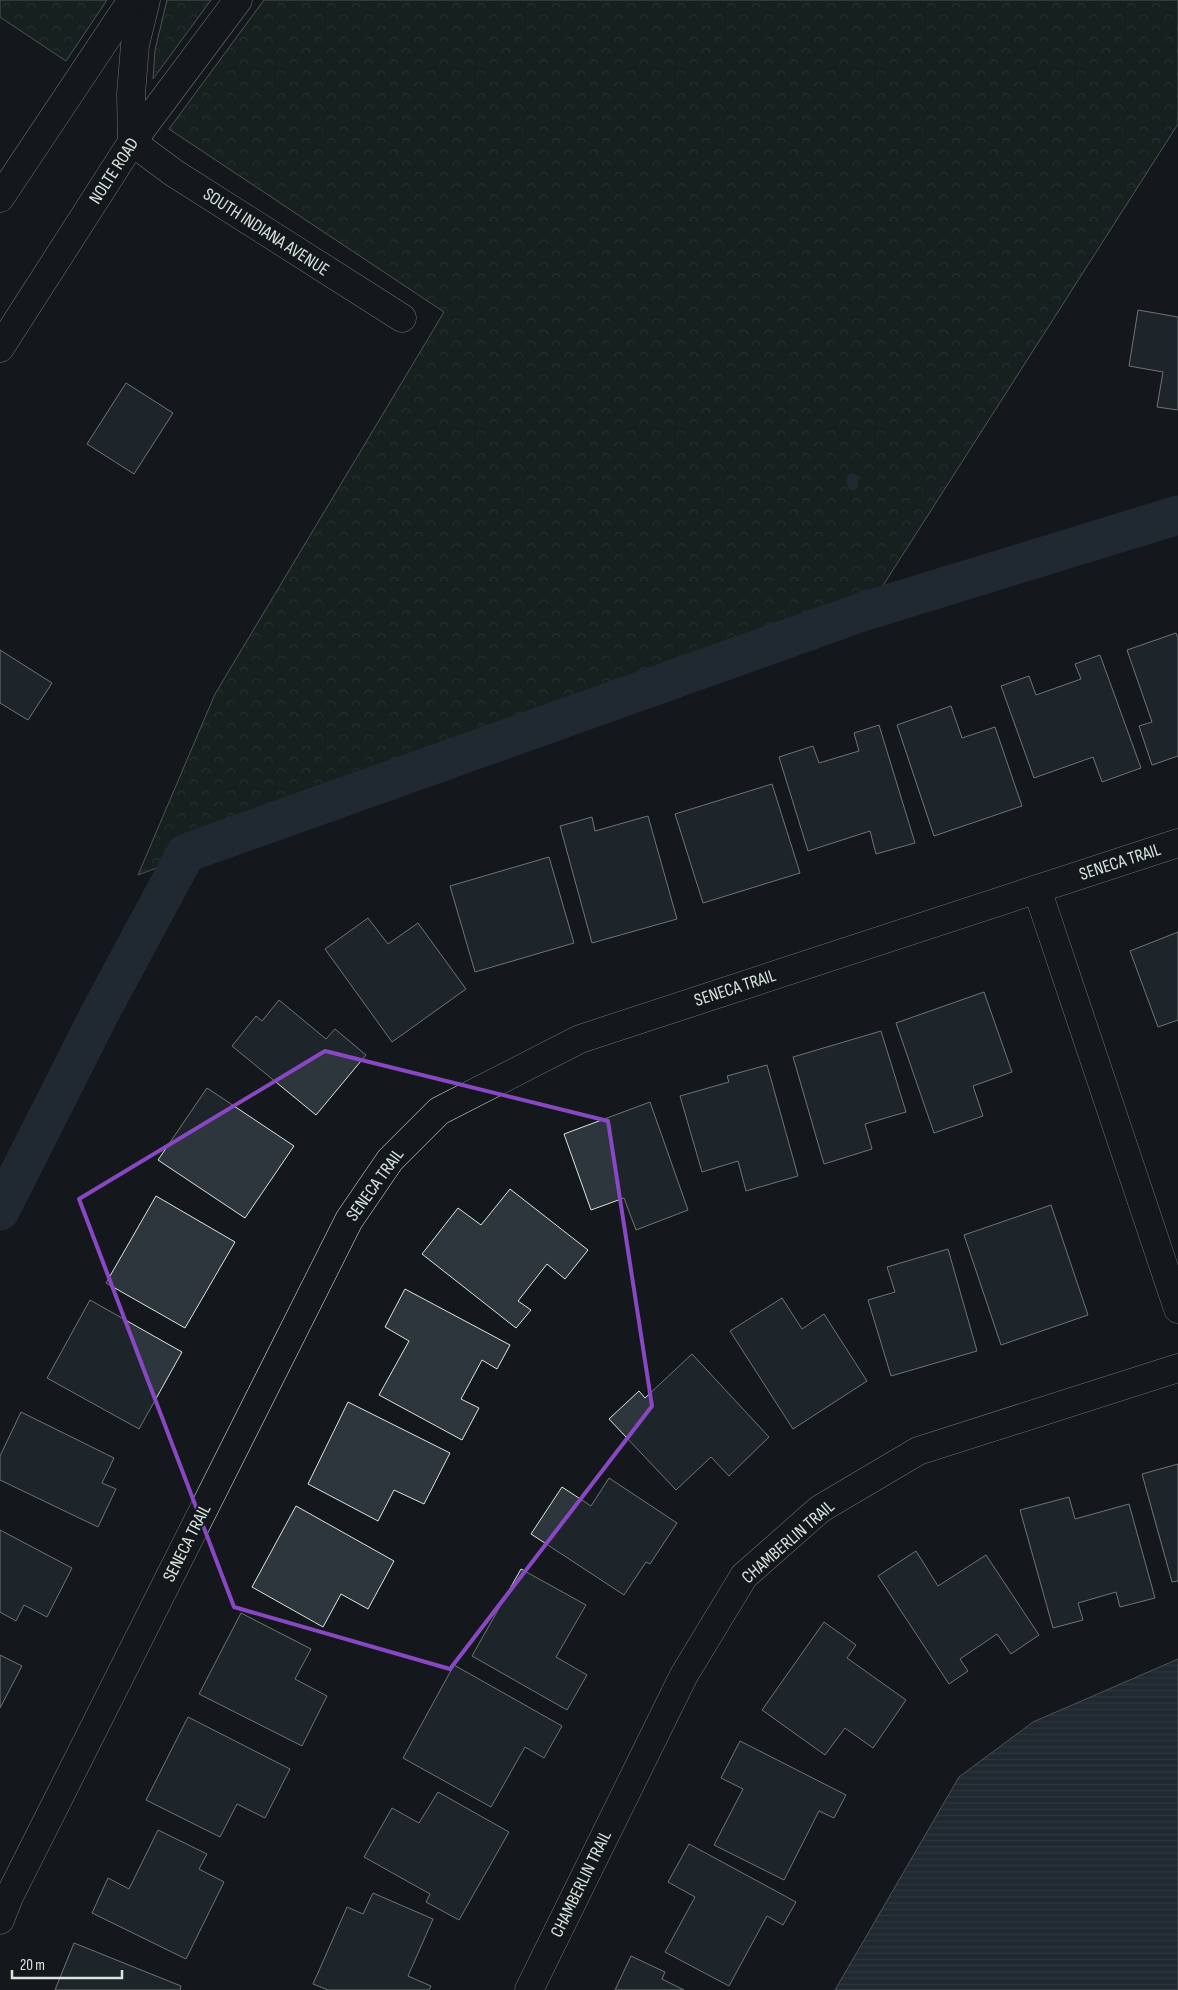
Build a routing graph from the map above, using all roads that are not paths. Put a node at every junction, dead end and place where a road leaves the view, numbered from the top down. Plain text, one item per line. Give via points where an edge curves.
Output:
1 (132, 0) edge
2 (146, 0) edge
3 (238, 0) edge
4 (132, 142) junction
5 (0, 198) edge
6 (402, 318) dead end
7 (0, 348) edge
8 (1178, 843) edge
9 (1037, 889) junction
10 (1178, 1309) edge
11 (1178, 1368) edge
12 (0, 1920) edge
13 (529, 1990) edge

1 - 5 street
2 - 4 street via 135,45
3 - 4 street, NOLTE ROAD
4 - 6 street, SOUTH INDIANA AVENUE via 174,173
4 - 7 street, NOLTE ROAD
8 - 9 street, SENECA TRAIL
9 - 10 street
9 - 12 street, SENECA TRAIL via 580,1039 439,1111 390,1160 348,1220
11 - 13 street, CHAMBERLIN TRAIL via 918,1451 820,1509 744,1576 684,1674

